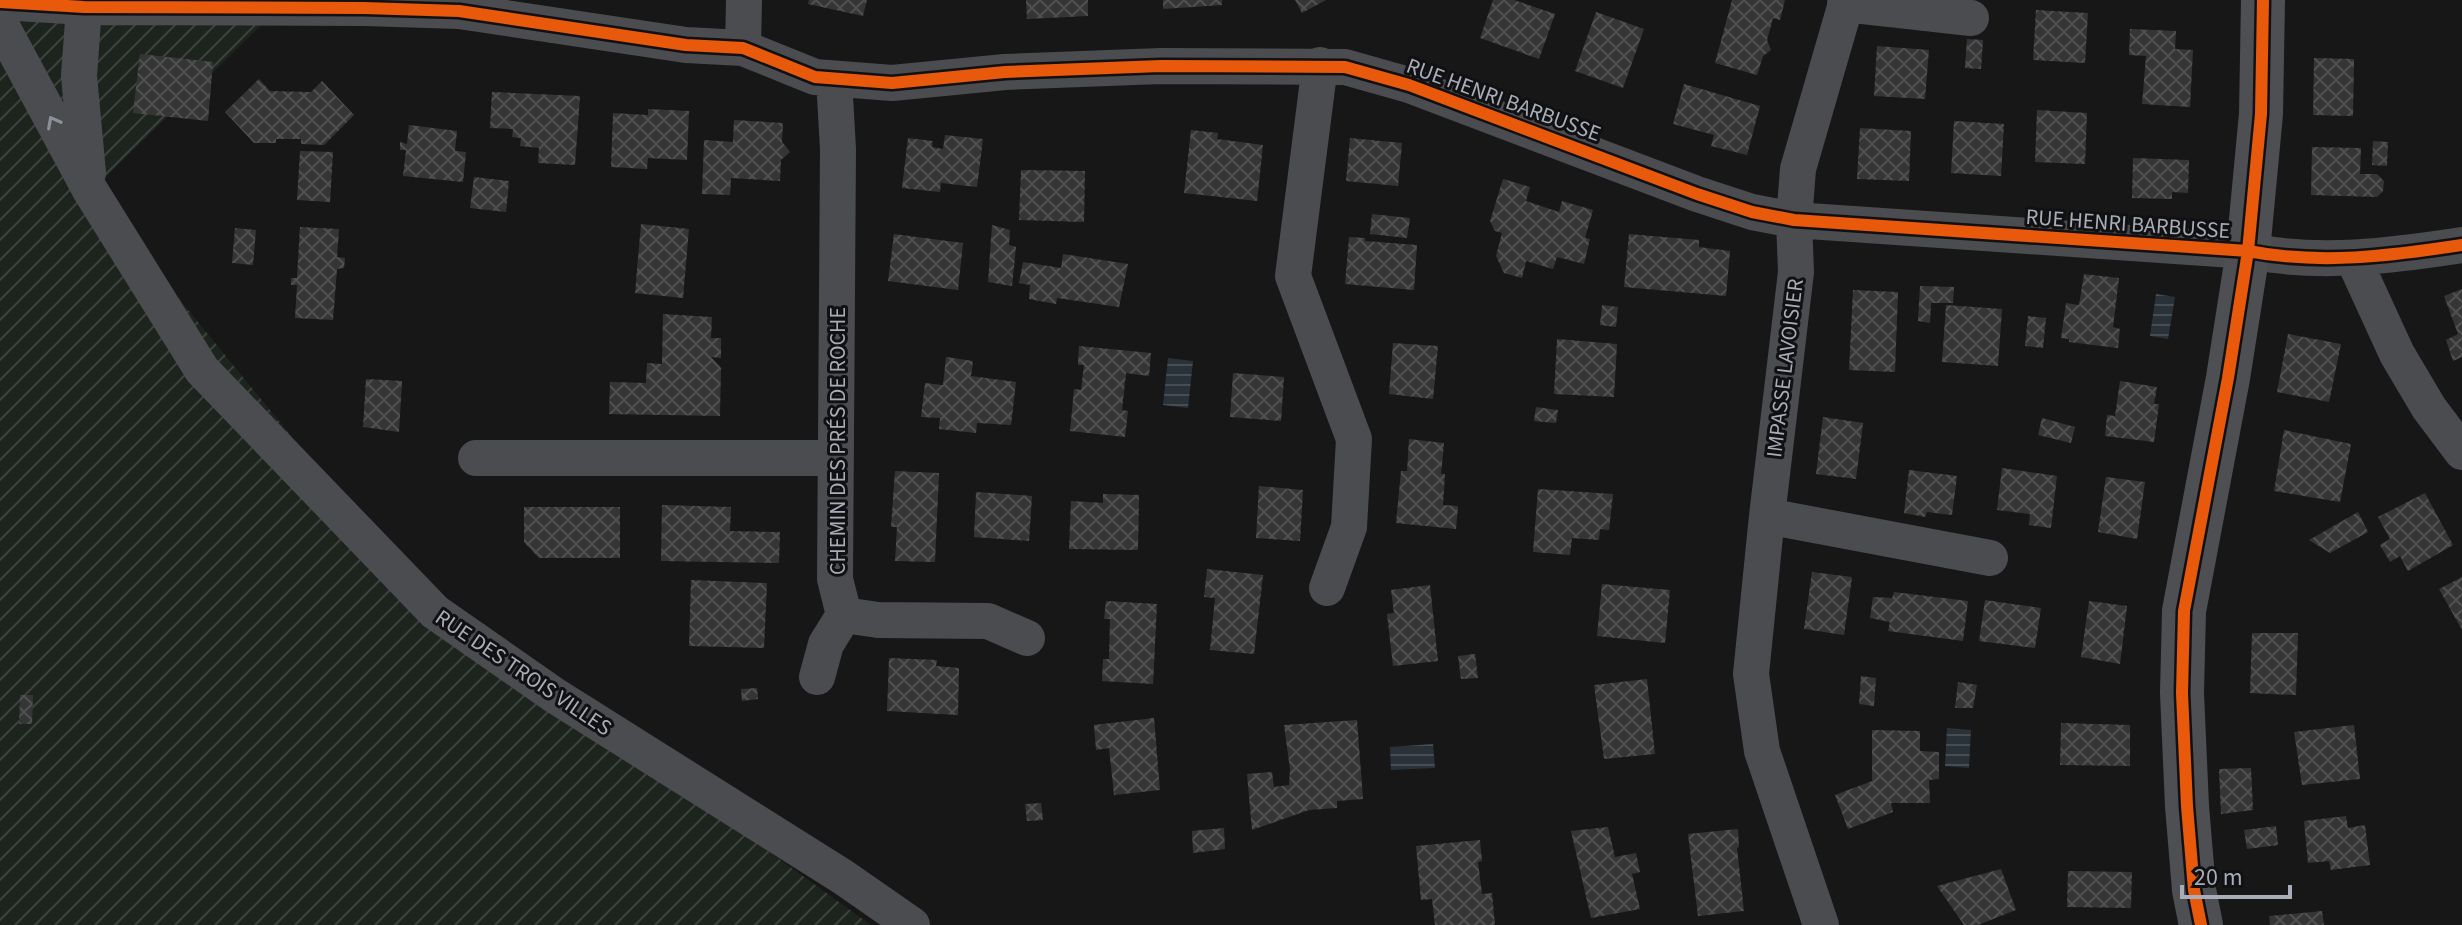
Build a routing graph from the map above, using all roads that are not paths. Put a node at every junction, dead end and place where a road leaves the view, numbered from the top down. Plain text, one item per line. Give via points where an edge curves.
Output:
1 (744, 0) edge
2 (2263, 0) edge
3 (0, 2) edge
4 (1846, 2) edge
5 (84, 7) junction
6 (1971, 18) dead end
7 (0, 23) edge
8 (743, 48) junction
9 (1320, 65) junction
10 (834, 79) junction
11 (90, 190) junction
12 (1794, 220) junction
13 (2462, 245) edge
14 (2248, 251) junction
15 (2353, 258) junction
16 (2462, 452) edge
17 (476, 458) dead end
18 (836, 458) junction
19 (1767, 516) junction
20 (1990, 558) dead end
21 (1327, 588) dead end
22 (844, 615) junction
23 (1027, 638) dead end
24 (817, 677) dead end
25 (912, 925) edge
26 (1821, 925) edge
27 (2201, 925) edge

1 - 8 street
2 - 14 main road via 2261,114
3 - 5 street, RUE HENRI BARBUSSE
4 - 6 street
4 - 12 street, IMPASSE LAVOISIER via 1798,169
5 - 8 street, RUE HENRI BARBUSSE via 459,11 686,45
5 - 11 street, RUE DES TROIS VILLES via 79,76
11 -> 7 street, RUE DES TROIS VILLES
8 - 10 street, RUE HENRI BARBUSSE via 801,72
9 - 10 street, RUE HENRI BARBUSSE via 1145,66 892,83
9 - 12 street, RUE HENRI BARBUSSE via 1388,77 1697,194
9 - 21 street via 1293,276 1354,439 1349,527
10 - 18 street, CHEMIN DES PRÉS DE ROCHE
11 - 25 street, RUE DES TROIS VILLES via 202,370 435,612 554,695
12 - 14 street, RUE HENRI BARBUSSE
12 - 19 street, IMPASSE LAVOISIER via 1796,272
13 - 15 street, RUE HENRI BARBUSSE
14 - 15 street, RUE HENRI BARBUSSE
14 - 27 main road via 2184,611 2187,806
15 - 16 street via 2397,354
17 - 18 street
18 - 22 street, CHEMIN DES PRÉS DE ROCHE via 835,579
19 - 20 street
19 - 26 street, IMPASSE LAVOISIER via 1751,674 1762,751
22 - 23 street via 988,621
22 - 24 street via 826,644

